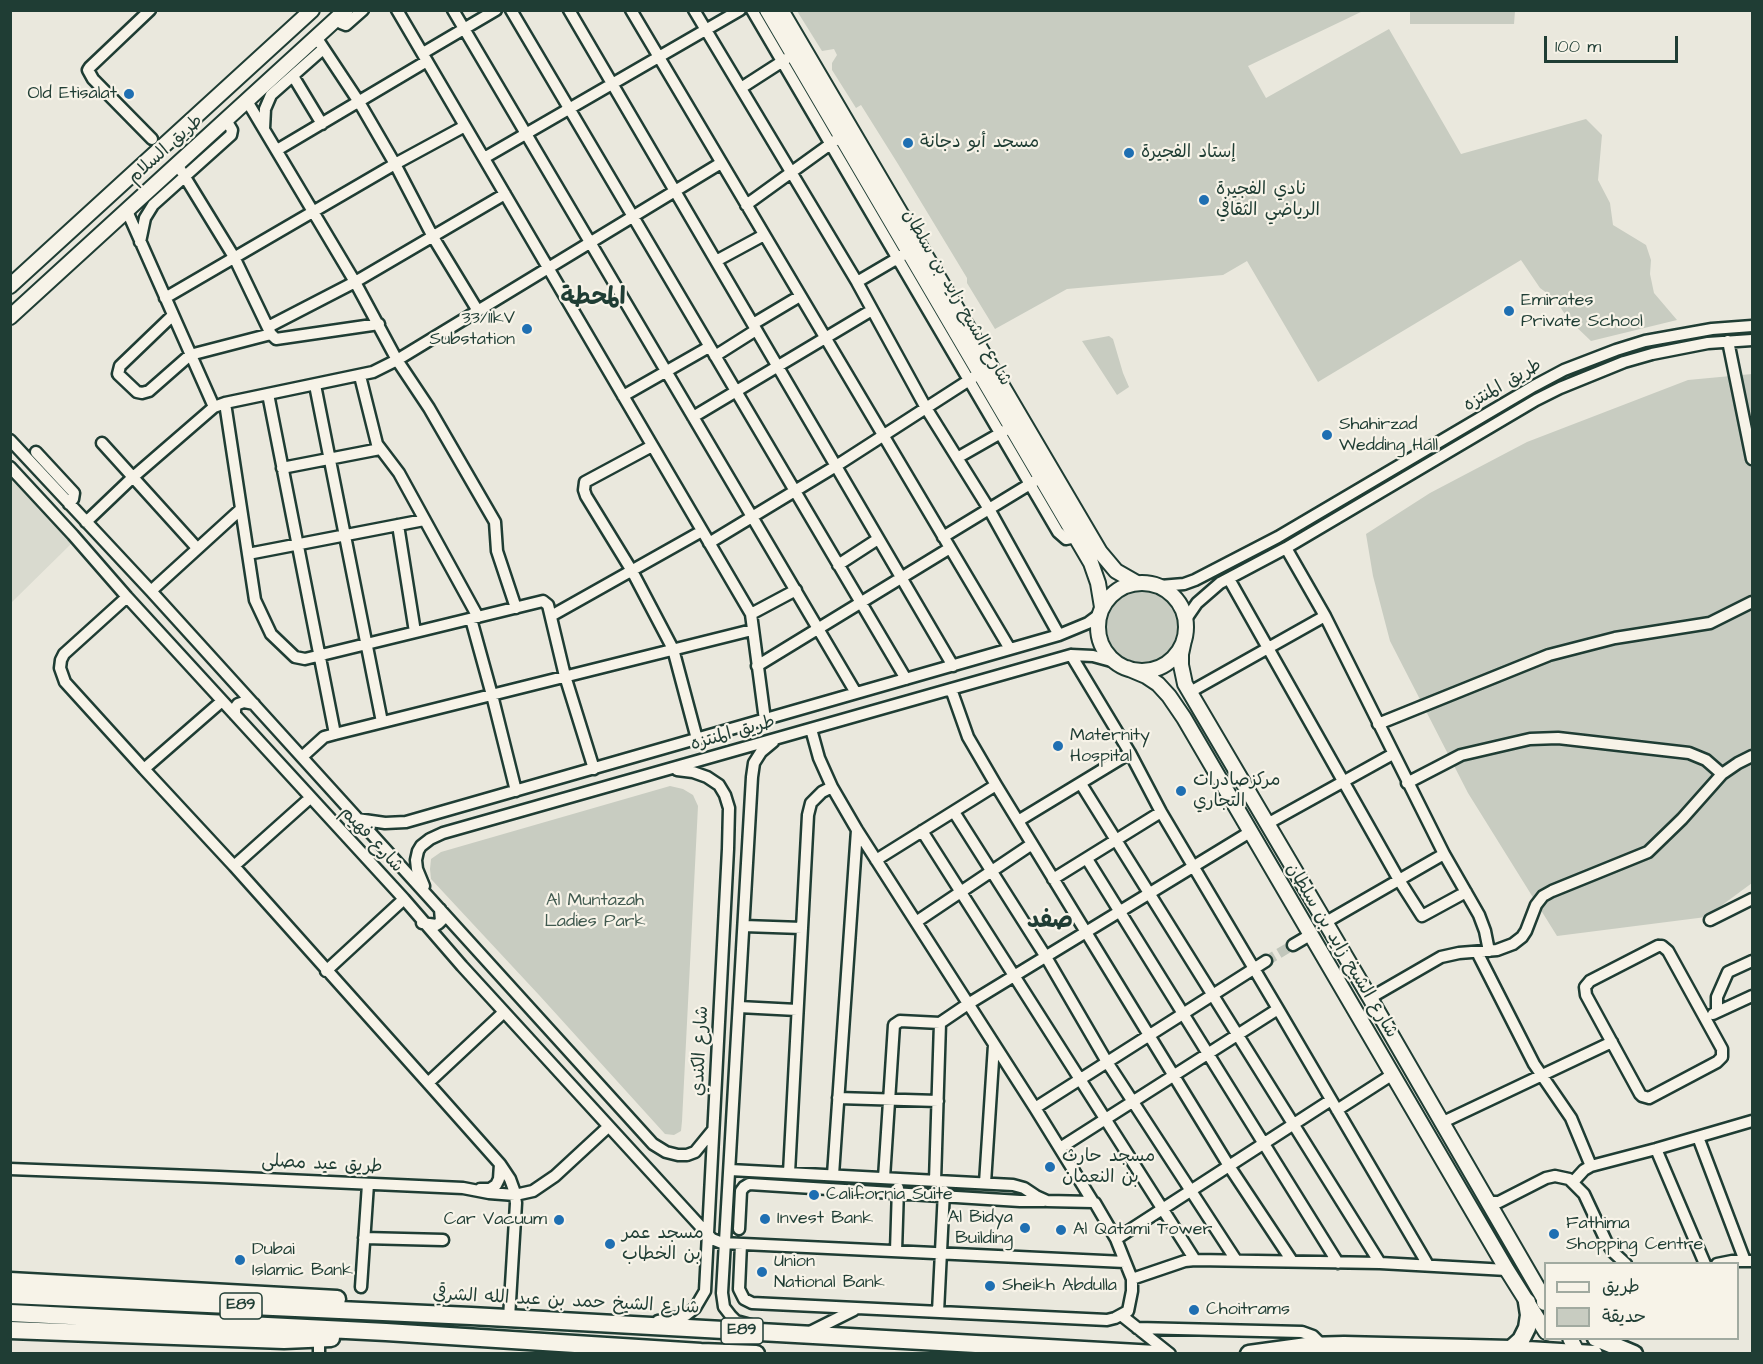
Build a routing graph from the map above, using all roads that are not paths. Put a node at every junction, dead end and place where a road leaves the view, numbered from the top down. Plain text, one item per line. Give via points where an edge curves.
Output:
1 (150, 10) edge
2 (312, 10) edge
3 (363, 10) edge
4 (397, 10) edge
5 (453, 10) edge
6 (496, 10) edge
7 (511, 10) edge
8 (569, 10) edge
9 (631, 10) edge
10 (694, 10) edge
11 (740, 10) edge
12 (752, 10) edge
13 (767, 10) edge
14 (781, 10) edge
15 (342, 14) edge
16 (464, 29) junction
17 (706, 30) junction
18 (320, 43) junction
19 (425, 57) junction
20 (659, 57) junction
21 (788, 58) junction
22 (293, 76) junction
23 (612, 84) junction
24 (741, 88) junction
25 (268, 90) junction
26 (247, 101) junction
27 (359, 102) junction
28 (569, 109) junction
29 (322, 124) junction
30 (465, 126) junction
31 (264, 129) junction
32 (526, 134) junction
33 (152, 139) dead end
34 (836, 140) junction
35 (277, 150) junction
36 (484, 158) junction
37 (721, 163) junction
38 (395, 164) junction
39 (181, 171) junction
40 (792, 173) junction
41 (675, 191) junction
42 (505, 194) junction
43 (746, 205) junction
44 (127, 211) junction
45 (314, 212) junction
46 (633, 217) junction
47 (764, 235) junction
48 (433, 237) junction
49 (140, 242) junction
50 (590, 242) junction
51 (903, 255) junction
52 (234, 257) junction
53 (716, 261) junction
54 (548, 268) junction
55 (355, 282) junction
56 (857, 282) junction
57 (10, 286) edge
58 (800, 296) junction
59 (165, 298) junction
60 (872, 310) junction
61 (478, 311) junction
62 (172, 315) junction
63 (10, 316) edge
64 (379, 324) junction
65 (1752, 326) edge
66 (754, 327) junction
67 (269, 331) junction
68 (825, 337) junction
69 (1728, 340) junction
70 (1752, 340) edge
71 (712, 352) junction
72 (190, 355) junction
73 (397, 360) junction
74 (777, 366) junction
75 (666, 371) junction
76 (360, 376) junction
77 (974, 377) junction
78 (315, 385) junction
79 (736, 391) junction
80 (268, 394) junction
81 (623, 396) junction
82 (225, 403) junction
83 (214, 407) junction
84 (926, 408) junction
85 (693, 417) junction
86 (1006, 430) junction
87 (883, 436) junction
88 (10, 440) edge
89 (102, 443) dead end
90 (652, 446) junction
91 (380, 449) junction
92 (36, 452) dead end
93 (329, 458) junction
94 (957, 458) junction
95 (1752, 459) edge
96 (10, 466) edge
97 (836, 466) junction
98 (282, 468) junction
99 (132, 478) junction
100 (1035, 481) junction
101 (794, 491) junction
102 (69, 504) junction
103 (988, 508) junction
104 (241, 509) junction
105 (752, 516) junction
106 (424, 520) junction
107 (86, 522) junction
108 (398, 525) junction
109 (702, 531) junction
110 (345, 535) junction
111 (943, 537) junction
112 (878, 539) junction
113 (709, 543) junction
114 (297, 544) junction
115 (950, 548) junction
116 (1286, 548) junction
117 (197, 549) junction
118 (248, 554) junction
119 (838, 565) junction
120 (632, 571) junction
121 (902, 578) junction
122 (1229, 579) junction
123 (1137, 583) junction
124 (1160, 586) junction
125 (796, 590) junction
126 (151, 591) junction
127 (127, 597) junction
128 (1752, 602) edge
129 (861, 604) junction
130 (516, 608) junction
131 (1101, 611) junction
132 (751, 614) junction
133 (551, 616) junction
134 (1325, 616) junction
135 (474, 618) junction
136 (1186, 619) junction
137 (818, 628) junction
138 (752, 630) junction
139 (416, 632) junction
140 (1059, 635) junction
141 (1184, 640) junction
142 (366, 644) junction
143 (1268, 648) junction
144 (673, 649) junction
145 (1010, 649) junction
146 (319, 656) junction
147 (1071, 656) junction
148 (1121, 665) junction
149 (757, 666) junction
150 (953, 666) junction
151 (565, 676) junction
152 (906, 679) junction
153 (951, 689) junction
154 (1190, 692) junction
155 (856, 693) junction
156 (492, 694) junction
157 (222, 701) junction
158 (254, 704) junction
159 (235, 715) junction
160 (765, 720) junction
161 (382, 722) junction
162 (1378, 724) junction
163 (811, 729) junction
164 (335, 734) junction
165 (697, 739) junction
166 (776, 739) junction
167 (1130, 753) junction
168 (1393, 754) junction
169 (1752, 756) edge
170 (302, 757) junction
171 (144, 769) junction
172 (594, 769) junction
173 (669, 769) junction
174 (1722, 774) junction
175 (1344, 783) junction
176 (1407, 783) junction
177 (1081, 784) junction
178 (996, 785) junction
179 (832, 787) junction
180 (516, 791) junction
181 (310, 798) junction
182 (468, 805) junction
183 (954, 812) junction
184 (1161, 813) junction
185 (357, 819) junction
186 (1018, 821) junction
187 (1268, 824) junction
188 (473, 825) junction
189 (857, 830) junction
190 (922, 831) junction
191 (1250, 832) junction
192 (1117, 841) junction
193 (1032, 844) junction
194 (1444, 854) junction
195 (1087, 859) junction
196 (876, 860) junction
197 (234, 866) junction
198 (1193, 866) junction
199 (990, 871) junction
200 (1053, 879) junction
201 (1399, 880) junction
202 (960, 892) junction
203 (1466, 892) junction
204 (1150, 894) junction
205 (404, 899) junction
206 (1752, 899) edge
207 (437, 905) junction
208 (1120, 913) junction
209 (1710, 920) dead end
210 (916, 922) junction
211 (1326, 922) junction
212 (422, 923) junction
213 (744, 926) junction
214 (802, 928) junction
215 (1086, 933) junction
216 (1310, 935) junction
217 (1293, 945) tunnel mouth
218 (1483, 952) junction
219 (1046, 957) junction
220 (1266, 960) tunnel mouth
221 (1752, 961) edge
222 (1254, 968) junction
223 (326, 971) junction
224 (1014, 976) junction
225 (1212, 994) junction
226 (1752, 996) edge
227 (1370, 998) junction
228 (968, 1004) junction
229 (739, 1007) junction
230 (1278, 1009) junction
231 (797, 1010) junction
232 (504, 1012) junction
233 (1717, 1012) junction
234 (1182, 1014) junction
235 (1705, 1018) junction
236 (940, 1023) junction
237 (1149, 1035) junction
238 (1238, 1035) junction
239 (1612, 1042) junction
240 (994, 1044) junction
241 (1208, 1054) junction
242 (1107, 1062) junction
243 (1393, 1074) junction
244 (1542, 1075) junction
245 (1174, 1076) junction
246 (1080, 1080) junction
247 (428, 1083) junction
248 (838, 1098) junction
249 (889, 1100) junction
250 (938, 1101) junction
251 (715, 1102) junction
252 (1133, 1102) junction
253 (734, 1104) junction
254 (1334, 1105) junction
255 (1035, 1108) junction
256 (1105, 1120) junction
257 (1752, 1121) edge
258 (1441, 1123) junction
259 (1293, 1124) junction
260 (608, 1127) junction
261 (713, 1130) junction
262 (1698, 1137) junction
263 (1263, 1144) junction
264 (1060, 1148) junction
265 (1656, 1149) junction
266 (500, 1164) junction
267 (1229, 1166) junction
268 (1591, 1166) junction
269 (10, 1169) edge
270 (730, 1170) junction
271 (789, 1173) junction
272 (833, 1175) junction
273 (884, 1178) junction
274 (898, 1179) junction
275 (940, 1181) junction
276 (1573, 1182) junction
277 (985, 1183) junction
278 (368, 1184) junction
279 (474, 1190) junction
280 (1190, 1191) junction
281 (897, 1193) junction
282 (516, 1195) junction
283 (944, 1196) junction
284 (1047, 1201) junction
285 (1093, 1202) junction
286 (1487, 1202) junction
287 (1162, 1210) junction
288 (739, 1229) dead end
289 (707, 1235) junction
290 (364, 1238) junction
291 (1116, 1239) junction
292 (442, 1240) dead end
293 (725, 1244) junction
294 (741, 1244) junction
295 (896, 1251) junction
296 (941, 1253) junction
297 (1195, 1260) junction
298 (1236, 1260) junction
299 (1292, 1261) junction
300 (1749, 1261) edge
301 (1125, 1262) junction
302 (1625, 1262) edge
303 (1705, 1262) edge
304 (1733, 1262) edge
305 (1338, 1263) junction
306 (1380, 1263) junction
307 (1428, 1265) junction
308 (1507, 1270) junction
309 (1132, 1279) junction
310 (10, 1281) edge
311 (361, 1287) dead end
312 (10, 1295) edge
313 (1544, 1300) edge
314 (1527, 1302) junction
315 (857, 1308) junction
316 (10, 1312) edge
317 (938, 1312) junction
318 (1121, 1315) junction
319 (471, 1316) junction
320 (509, 1318) junction
321 (634, 1325) junction
322 (1137, 1328) junction
323 (10, 1330) edge
324 (1544, 1330) edge
325 (1281, 1331) junction
326 (386, 1332) junction
327 (778, 1333) junction
328 (805, 1334) junction
329 (1601, 1340) edge
330 (1322, 1345) junction
331 (319, 1346) edge
332 (1296, 1347) junction
333 (1555, 1348) edge
334 (1511, 1349) junction
335 (1580, 1350) edge
336 (701, 1353) edge
337 (756, 1353) edge
338 (1156, 1353) edge
339 (1170, 1353) edge
340 (1250, 1353) edge
341 (1634, 1353) edge

1 - 33 street via 88,70
2 - 57 main road, طريق السلام
3 - 15 street via 346,25 341,23
4 - 19 street
5 - 16 street
6 - 16 street
7 - 28 street
8 - 23 street
9 - 20 street
10 - 17 street
11 - 17 street
12 - 21 street
13 - 21 main road, شارع الشيخ زايد بن سلطان
14 - 123 main road, شارع الشيخ زايد بن سلطان via 1100,552 1116,571
15 - 18 main road, طريق السلام
16 - 19 street
16 - 32 street
17 - 20 street
17 - 24 street
18 - 22 street
18 - 25 main road, طريق السلام
18 - 27 street
19 - 27 street
19 - 30 street
20 - 23 street
20 - 37 street
21 - 24 street
21 - 34 main road, شارع الشيخ زايد بن سلطان
22 - 25 street
22 - 29 street
23 - 28 street
23 - 41 street
24 - 40 street
25 - 26 main road, طريق السلام
25 - 31 street
26 - 31 street
26 - 39 main road, طريق السلام
27 - 29 street
27 - 38 street
28 - 32 street
28 - 46 street
29 - 35 street
30 - 36 street
30 - 38 street
31 - 35 street
32 - 36 street
32 - 50 street
34 - 40 street
34 - 51 main road, شارع الشيخ زايد بن سلطان
35 - 45 street
36 - 42 street
37 - 41 street
37 - 43 street
38 - 45 street
38 - 48 street
39 - 44 main road, طريق السلام
39 - 49 street via 149,211
39 - 52 street
40 - 43 street
40 - 56 street
41 - 46 street
41 - 53 street
42 - 48 street
42 - 54 street
43 - 47 street
44 - 49 street
44 - 63 main road, طريق السلام
45 - 52 street
45 - 55 street
46 - 50 street
46 - 71 street
47 - 53 street
47 - 58 street
48 - 55 street
48 - 61 street
49 - 59 street
50 - 54 street
50 - 75 street
51 - 56 street
51 - 77 main road, شارع الشيخ زايد بن سلطان
52 - 59 street
52 - 67 street
53 - 66 street
54 - 61 street
54 - 81 street
55 - 64 street
55 - 67 street
56 - 60 street
58 - 66 street
58 - 68 street
59 - 62 street
60 - 68 street
60 - 84 street
61 - 73 street
62 - 72 street
62 - 72 street via 120,366 118,374 136,392 145,392
64 - 67 street via 276,339
64 - 73 street
65 - 124 street, طريق المنتزه via 1645,341 1564,370 1269,542 1196,580
66 - 71 street
66 - 74 street
67 - 72 street
68 - 74 street
68 - 87 street
69 - 70 street, طريق المنتزه
69 - 95 street
69 - 116 street, طريق المنتزه via 1623,362 1560,388
71 - 75 street
71 - 79 street
72 - 83 street
73 - 76 street
73 - 130 street via 495,522 497,551
74 - 79 street
74 - 97 street
75 - 81 street
75 - 85 street
76 - 78 street
76 - 91 street
77 - 84 street
77 - 86 main road, شارع الشيخ زايد بن سلطان
78 - 80 street
78 - 93 street
79 - 85 street
79 - 101 street
80 - 82 street
80 - 98 street
81 - 90 street
82 - 83 street
82 - 104 street
83 - 99 street
84 - 87 street
84 - 94 street
85 - 105 street
86 - 94 street
86 - 100 main road, شارع الشيخ زايد بن سلطان
87 - 97 street
87 - 111 street
88 - 102 street, شارع فهيم
89 - 99 street
90 - 109 street
90 - 120 street via 584,485 586,496
91 - 93 street
91 - 106 street via 399,473
92 - 102 street via 74,493
93 - 98 street
93 - 110 street
94 - 103 street
96 - 127 street, شارع فهيم
97 - 101 street
97 - 112 street
98 - 114 street
99 - 107 street
99 - 117 street
100 - 103 street
100 - 131 main road, شارع الشيخ زايد بن سلطان via 1076,537 1095,572
101 - 105 street
101 - 119 street
102 - 107 street, شارع فهيم
103 - 111 street
103 - 140 street
104 - 117 street
104 - 118 street
105 - 113 street
105 - 125 street
106 - 108 street
106 - 135 street
107 - 126 street, شارع فهيم
108 - 110 street
108 - 139 street
109 - 113 street
109 - 120 street
110 - 114 street
110 - 142 street
111 - 115 street
112 - 119 street
112 - 121 street
113 - 132 street
114 - 118 street
114 - 146 street
115 - 121 street
115 - 145 street
116 - 122 street, طريق المنتزه
116 - 134 street
117 - 126 street
118 - 146 street via 255,600 271,634 295,657
119 - 129 street
120 - 133 street
120 - 144 street
121 - 129 street
121 - 150 street
122 - 136 street, طريق المنتزه via 1204,595
122 - 143 street
123 - 124 main road
123 - 131 main road via 1111,595
124 - 136 main road via 1175,597
125 - 132 street
125 - 137 street
126 - 158 street, شارع فهيم
127 - 157 street, شارع فهيم
127 - 171 street via 64,654 60,668 65,682
128 - 162 street via 1710,622 1615,638 1548,655
129 - 137 street
129 - 152 street
130 - 133 street via 543,601
130 - 135 street
131 - 140 street, طريق المنتزه via 1088,623
131 - 148 main road via 1101,644
132 - 138 street
133 - 151 street
134 - 143 street
134 - 162 street
135 - 139 street
135 - 156 street
136 - 141 main road
137 - 149 street
137 - 155 street
138 - 144 street
138 - 149 street
139 - 142 street
140 - 145 street, طريق المنتزه
141 - 148 main road via 1176,656 1162,666 1145,670
141 - 154 main road, شارع الشيخ زايد بن سلطان via 1181,674
142 - 146 street
142 - 161 street
143 - 154 street
143 - 175 street
144 - 151 street
144 - 165 street
145 - 150 street, طريق المنتزه
146 - 164 street
147 - 148 street, طريق المنتزه via 1103,657
147 - 153 street, طريق المنتزه
147 - 167 street
148 - 191 main road, شارع الشيخ زايد بن سلطان via 1146,676 1169,696
149 - 160 street
150 - 152 street, طريق المنتزه
151 - 156 street
151 - 172 street
152 - 155 street, طريق المنتزه
153 - 163 street, طريق المنتزه
153 - 178 street via 968,737
154 - 187 main road, شارع الشيخ زايد بن سلطان
155 - 160 street, طريق المنتزه
156 - 161 street
156 - 180 street
157 - 159 street, شارع فهيم
157 - 171 street
158 - 159 street via 238,704
158 - 170 street, شارع فهيم
159 - 181 street, شارع فهيم
160 - 165 street, طريق المنتزه
161 - 164 street
162 - 168 street
163 - 166 street, طريق المنتزه
163 - 179 street
164 - 170 street via 324,737
165 - 172 street, طريق المنتزه
166 - 173 street, طريق المنتزه
166 - 213 street, شارع الكندي via 754,763
167 - 177 street
167 - 184 street
168 - 175 street
168 - 176 street
169 - 174 street
170 - 185 street, شارع فهيم
171 - 197 street
172 - 180 street, طريق المنتزه
173 - 188 street, طريق المنتزه
173 - 251 street, شارع الكندي via 707,777 719,785 729,808
174 - 176 street via 1706,760 1689,753 1543,738 1461,755
174 - 218 street via 1648,852 1543,896 1522,937 1505,948
175 - 187 street
175 - 201 street
176 - 194 street
177 - 186 street
177 - 192 street
178 - 183 street
178 - 186 street
179 - 189 street
179 - 214 street via 811,803 808,814
180 - 182 street, طريق المنتزه
181 - 197 street
181 - 205 street, شارع فهيم
182 - 185 street, طريق المنتزه via 406,822
182 - 188 street via 466,818
183 - 190 street
183 - 199 street
184 - 192 street
184 - 198 street
185 - 207 street, شارع فهيم
186 - 193 street
187 - 211 main road, شارع الشيخ زايد بن سلطان
188 - 207 street, طريق المنتزه via 430,838 418,851 417,869
189 - 196 street
189 - 248 street
190 - 196 street
190 - 202 street
191 - 198 street
191 - 216 main road, شارع الشيخ زايد بن سلطان
192 - 195 street
192 - 204 street
193 - 199 street
193 - 200 street
194 - 201 street
194 - 203 street
195 - 200 street
195 - 208 street
196 - 210 street
197 - 223 street
198 - 204 street
198 - 222 street
199 - 202 street
199 - 219 street
200 - 215 street
201 - 203 street via 1422,916
201 - 211 street
202 - 210 street
202 - 224 street
203 - 218 street via 1485,931
204 - 208 street
204 - 225 street
205 - 212 street, شارع فهيم
205 - 223 street
206 - 209 street
207 - 212 street via 441,921 436,925
207 - 261 street, شارع فهيم via 653,1143 666,1152 687,1155 696,1152
208 - 215 street
208 - 234 street
210 - 228 street
211 - 227 main road, شارع الشيخ زايد بن سلطان
212 - 232 street, شارع فهيم
213 - 214 street
213 - 229 street, شارع الكندي
214 - 231 street
215 - 219 street
215 - 237 street
216 - 217 street
216 - 243 main road, شارع الشيخ زايد بن سلطان
218 - 227 street via 1441,957
218 - 244 street
219 - 224 street
219 - 242 street
220 - 222 street
221 - 233 street via 1728,972 1717,997
222 - 225 street
222 - 230 street
223 - 247 street
224 - 228 street
224 - 246 street
225 - 234 street
225 - 238 street
226 - 233 street
227 - 258 main road, شارع الشيخ زايد بن سلطان
228 - 236 street
228 - 240 street
229 - 231 street
229 - 253 street, شارع الكندي
230 - 238 street
230 - 254 street
231 - 271 street
232 - 247 street
232 - 260 street, شارع فهيم
233 - 235 street
234 - 237 street
234 - 241 street
235 - 239 street via 1722,1049 1722,1057 1648,1098 1640,1094
235 - 239 street via 1668,951 1658,946 1585,987
236 - 249 street via 900,1021 894,1025
236 - 250 street
237 - 242 street
237 - 245 street
238 - 241 street
238 - 259 street
239 - 244 street
240 - 255 street
240 - 277 street
241 - 245 street
241 - 263 street
242 - 246 street
242 - 252 street
243 - 254 street
243 - 308 main road, شارع الشيخ زايد بن سلطان
244 - 258 street
244 - 268 street via 1571,1118
245 - 252 street
245 - 267 street
246 - 255 street
246 - 256 street
247 - 266 street
248 - 249 street
248 - 272 street
249 - 250 street
249 - 273 street
250 - 275 street
251 - 253 street via 726,1095
251 - 261 street, شارع الكندي
252 - 256 street
252 - 280 street
253 - 270 street, شارع الكندي
254 - 259 street
254 - 307 street
255 - 264 street
256 - 264 street
256 - 287 street
257 - 262 street
258 - 286 main road, شارع الشيخ زايد بن سلطان
259 - 263 street
259 - 306 street
260 - 282 street, طريق عيد مصلى via 555,1176 533,1191
260 - 289 street, شارع فهيم
261 - 289 street, شارع الكندي
262 - 265 street
262 - 300 street
263 - 267 street
263 - 305 street
264 - 285 street
265 - 268 street
265 - 303 street
266 - 279 street via 496,1185
266 - 282 street
267 - 280 street
267 - 299 street
268 - 276 street
269 - 278 street, طريق عيد مصلى
270 - 271 street
270 - 293 street, شارع الكندي
271 - 272 street
272 - 273 street
273 - 274 street
274 - 275 street
274 - 281 street
275 - 277 street
275 - 283 street
276 - 286 street via 1563,1177 1546,1178 1499,1202
276 - 302 street via 1584,1194 1610,1246
277 - 284 street via 1019,1186
278 - 279 street, طريق عيد مصلى
278 - 290 street
279 - 282 street, طريق عيد مصلى
280 - 287 street
280 - 298 street
281 - 283 street
281 - 288 street via 749,1184 741,1191
281 - 295 street
282 - 320 street
283 - 284 street
283 - 296 street
284 - 285 street
285 - 291 street
286 - 313 main road, شارع الشيخ زايد بن سلطان
287 - 291 street
287 - 297 street
289 - 293 street
289 - 321 street, شارع الكندي via 705,1291 695,1308 681,1317
290 - 292 street
290 - 311 street
291 - 301 street
293 - 294 street
293 - 327 street, شارع الكندي via 722,1293 726,1311 736,1321
294 - 295 street
294 - 315 street via 739,1289 747,1302
295 - 296 street
296 - 301 street
296 - 317 street
297 - 298 street
297 - 309 street
298 - 299 street
299 - 305 street
300 - 304 street
301 - 309 street
305 - 306 street
306 - 307 street
307 - 308 street
308 - 314 main road, شارع الشيخ زايد بن سلطان
309 - 318 street via 1128,1311
310 - 319 highway via 434,1305
312 - 319 highway, شارع الشيخ حمد بن عبد الله الشرقي / E89
314 - 324 main road, شارع الشيخ زايد بن سلطان
314 - 334 highway via 1527,1328
315 - 317 street
315 - 328 street
316 - 326 highway, E89
317 - 318 street via 1107,1320
318 - 322 street
319 - 320 highway, شارع الشيخ حمد بن عبد الله الشرقي / E89
320 - 321 highway, شارع الشيخ حمد بن عبد الله الشرقي / E89
321 - 327 highway, شارع الشيخ حمد بن عبد الله الشرقي / E89
322 - 325 street
322 - 339 street
323 - 331 highway via 284,1340
325 - 330 street via 1307,1334
325 - 332 street
326 - 331 highway
326 - 336 highway, E89
327 - 328 highway, شارع الشيخ حمد بن عبد الله الشرقي / E89
328 - 338 highway, شارع الشيخ حمد بن عبد الله الشرقي / E89
329 - 341 highway
330 - 332 highway
330 - 334 highway
332 - 340 highway
333 - 334 highway
333 - 335 highway
336 - 337 highway, E89

